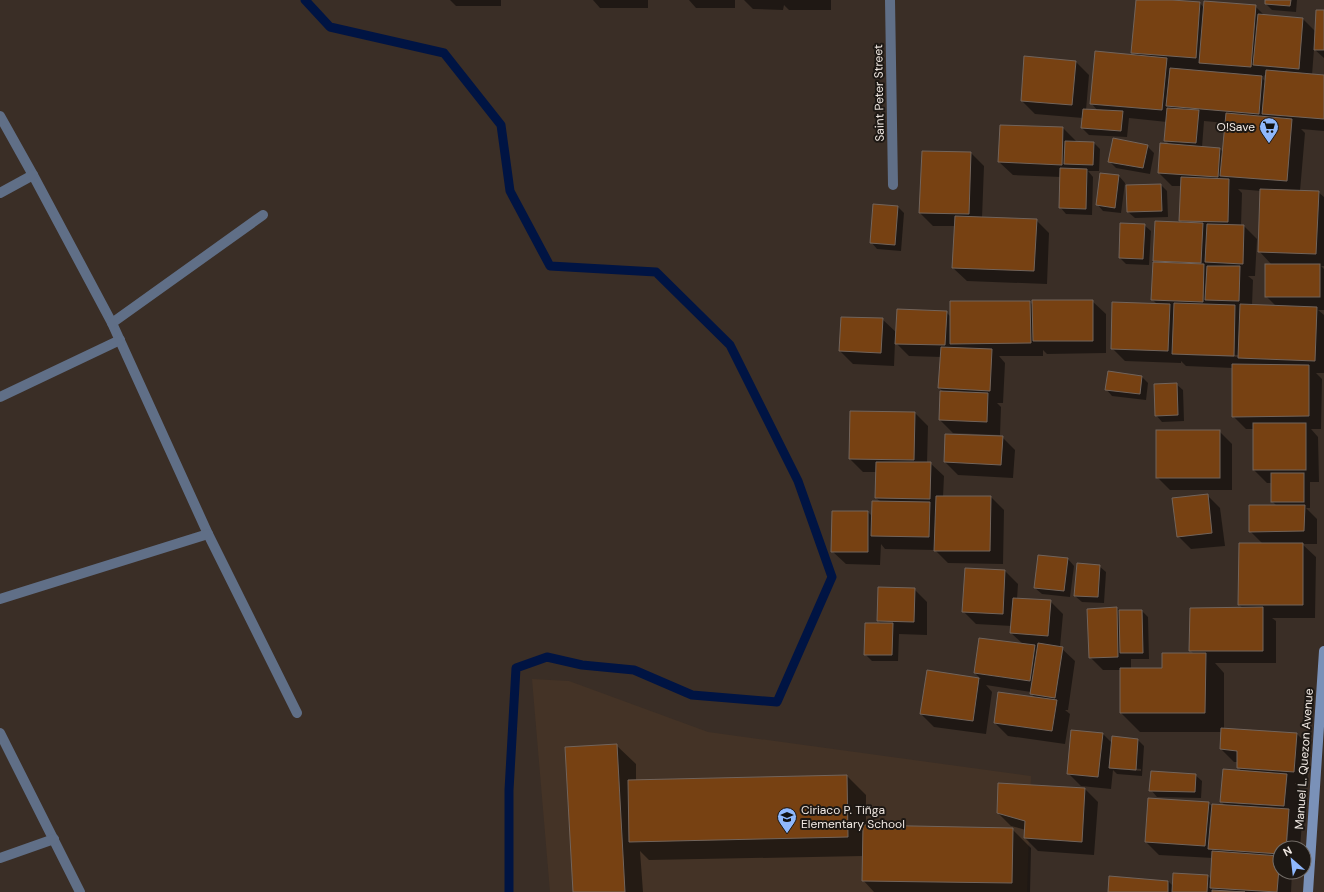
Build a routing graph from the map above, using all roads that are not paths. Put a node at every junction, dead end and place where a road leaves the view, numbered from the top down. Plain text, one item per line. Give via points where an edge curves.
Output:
1 (890, 0) edge
2 (0, 116) edge
3 (33, 175) junction
4 (893, 185) dead end
5 (0, 193) edge
6 (263, 215) dead end
7 (112, 323) junction
8 (120, 340) junction
9 (0, 397) edge
10 (208, 534) junction
11 (0, 599) edge
12 (1324, 651) edge
13 (298, 713) dead end
14 (0, 733) edge
15 (54, 839) junction
16 (0, 858) edge
17 (80, 892) edge
18 (1308, 892) edge

1 - 4 street, Saint Peter Street
2 - 3 street
3 - 5 street
3 - 7 street
6 - 7 street
7 - 8 street
8 - 9 street
8 - 10 street
10 - 11 street
10 - 13 street
12 - 18 main road, Manuel L. Quezon Avenue
14 - 15 street
15 - 16 street
15 - 17 street

